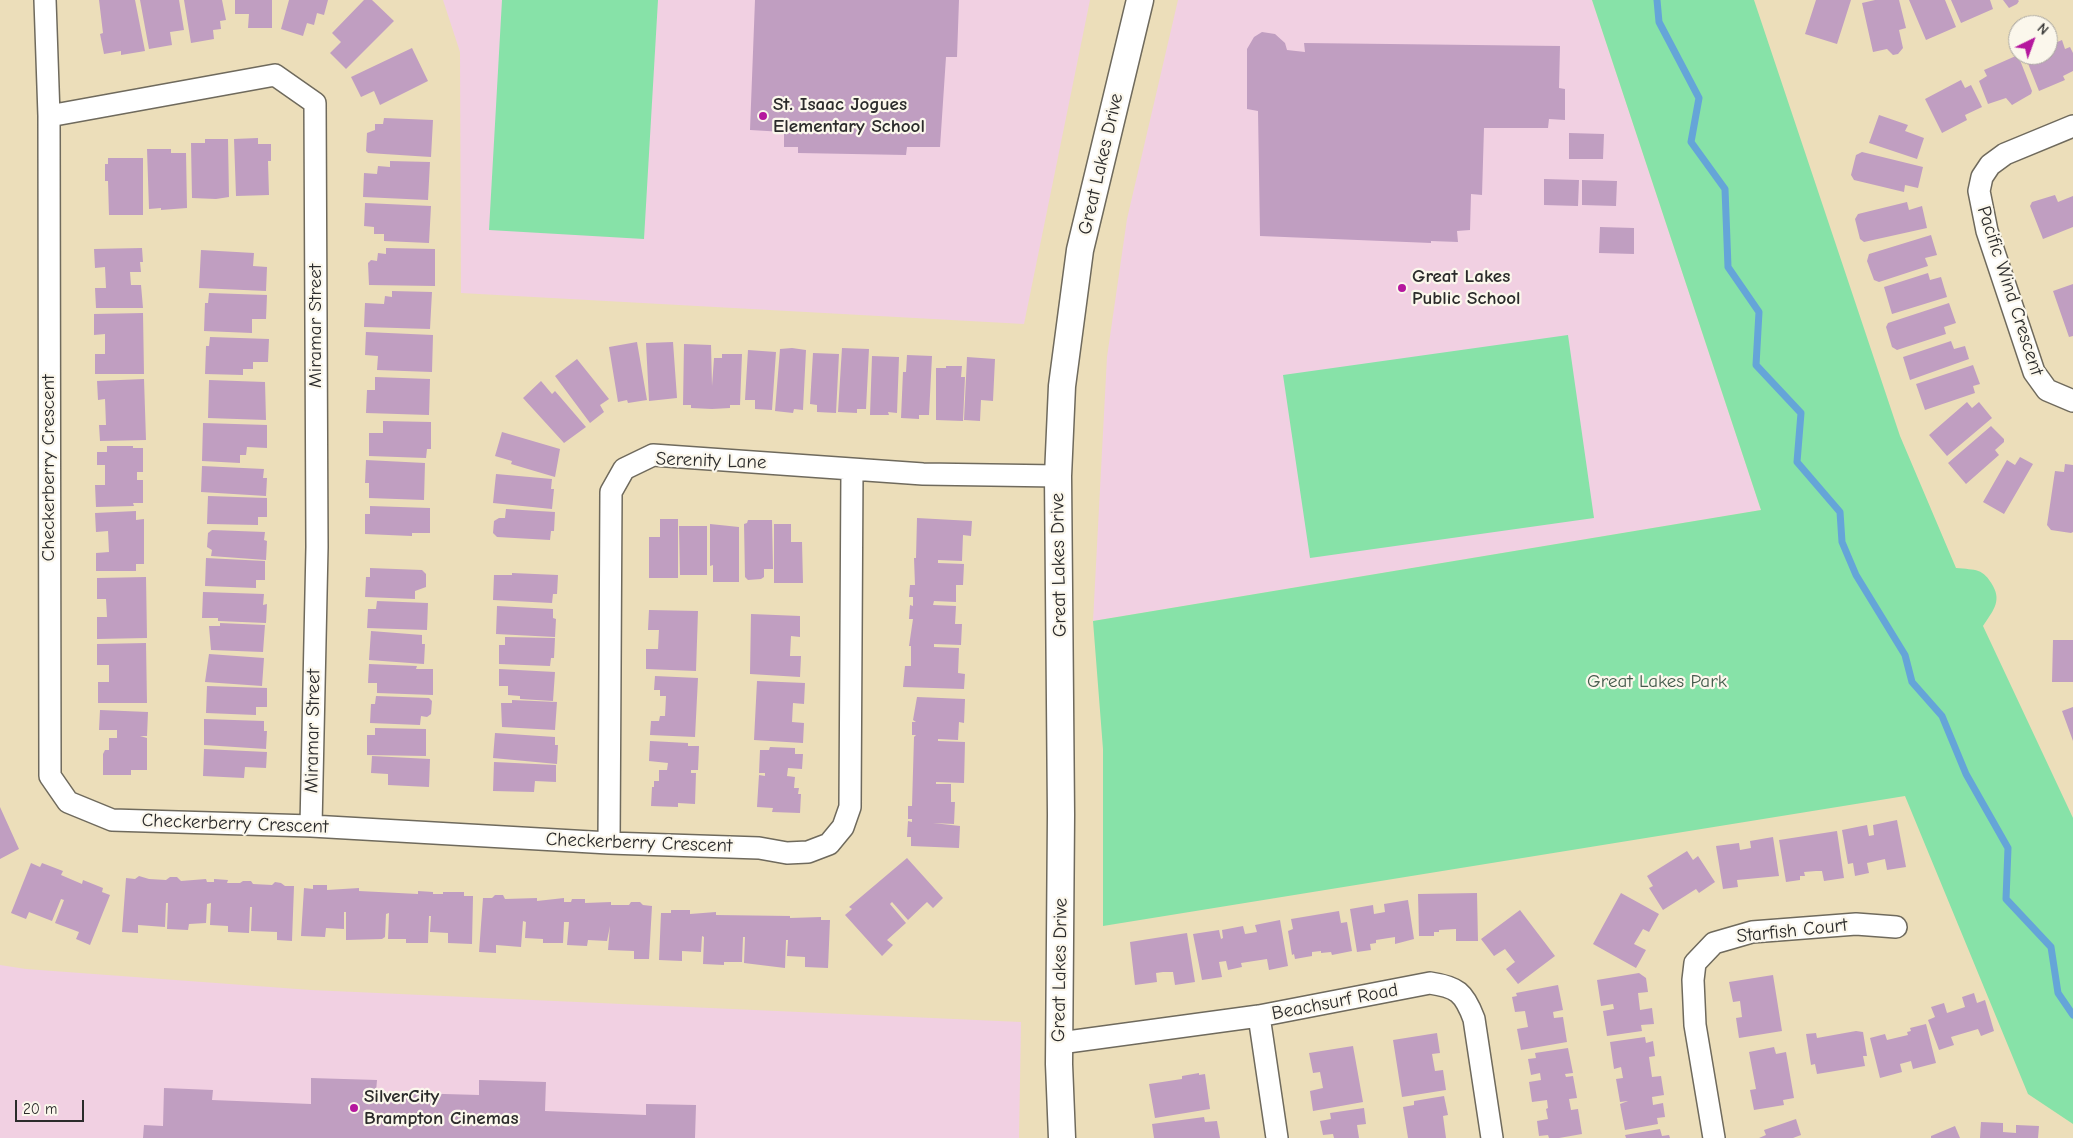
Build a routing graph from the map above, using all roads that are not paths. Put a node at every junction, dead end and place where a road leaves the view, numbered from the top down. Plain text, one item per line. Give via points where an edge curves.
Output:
1 (45, 0) edge
2 (1140, 0) edge
3 (49, 116) junction
4 (2073, 126) edge
5 (2073, 401) edge
6 (852, 469) junction
7 (1058, 476) junction
8 (311, 826) junction
9 (609, 843) junction
10 (1896, 927) dead end
11 (1259, 1016) junction
12 (1060, 1043) junction
13 (1062, 1138) edge
14 (1277, 1138) edge
15 (1492, 1138) edge
16 (1714, 1138) edge

1 - 3 street, Checkerberry Crescent
2 - 7 street, Great Lakes Drive via 1080,250 1062,386
3 - 8 street, Checkerberry Crescent via 50,776 68,802 112,820
3 - 8 street, Miramar Street via 275,75 315,103 317,547
4 - 5 street, Pacific Wind Crescent via 2005,154 1990,164 1982,177 1979,191 1987,231 2034,372 2047,390
6 - 7 street, Serenity Lane via 923,474
6 - 9 street, Checkerberry Crescent via 850,807 843,827 829,844 808,852
6 - 9 street, Serenity Lane via 654,455 624,469 611,492
7 - 12 street, Great Lakes Drive
8 - 9 street, Checkerberry Crescent
10 - 16 street, Starfish Court via 1856,924 1752,932 1714,943 1695,963 1694,1024
11 - 12 street, Beachsurf Road
11 - 14 street
11 - 15 street, Beachsurf Road via 1430,983 1452,987 1467,1001 1474,1019
12 - 13 street, Great Lakes Drive

